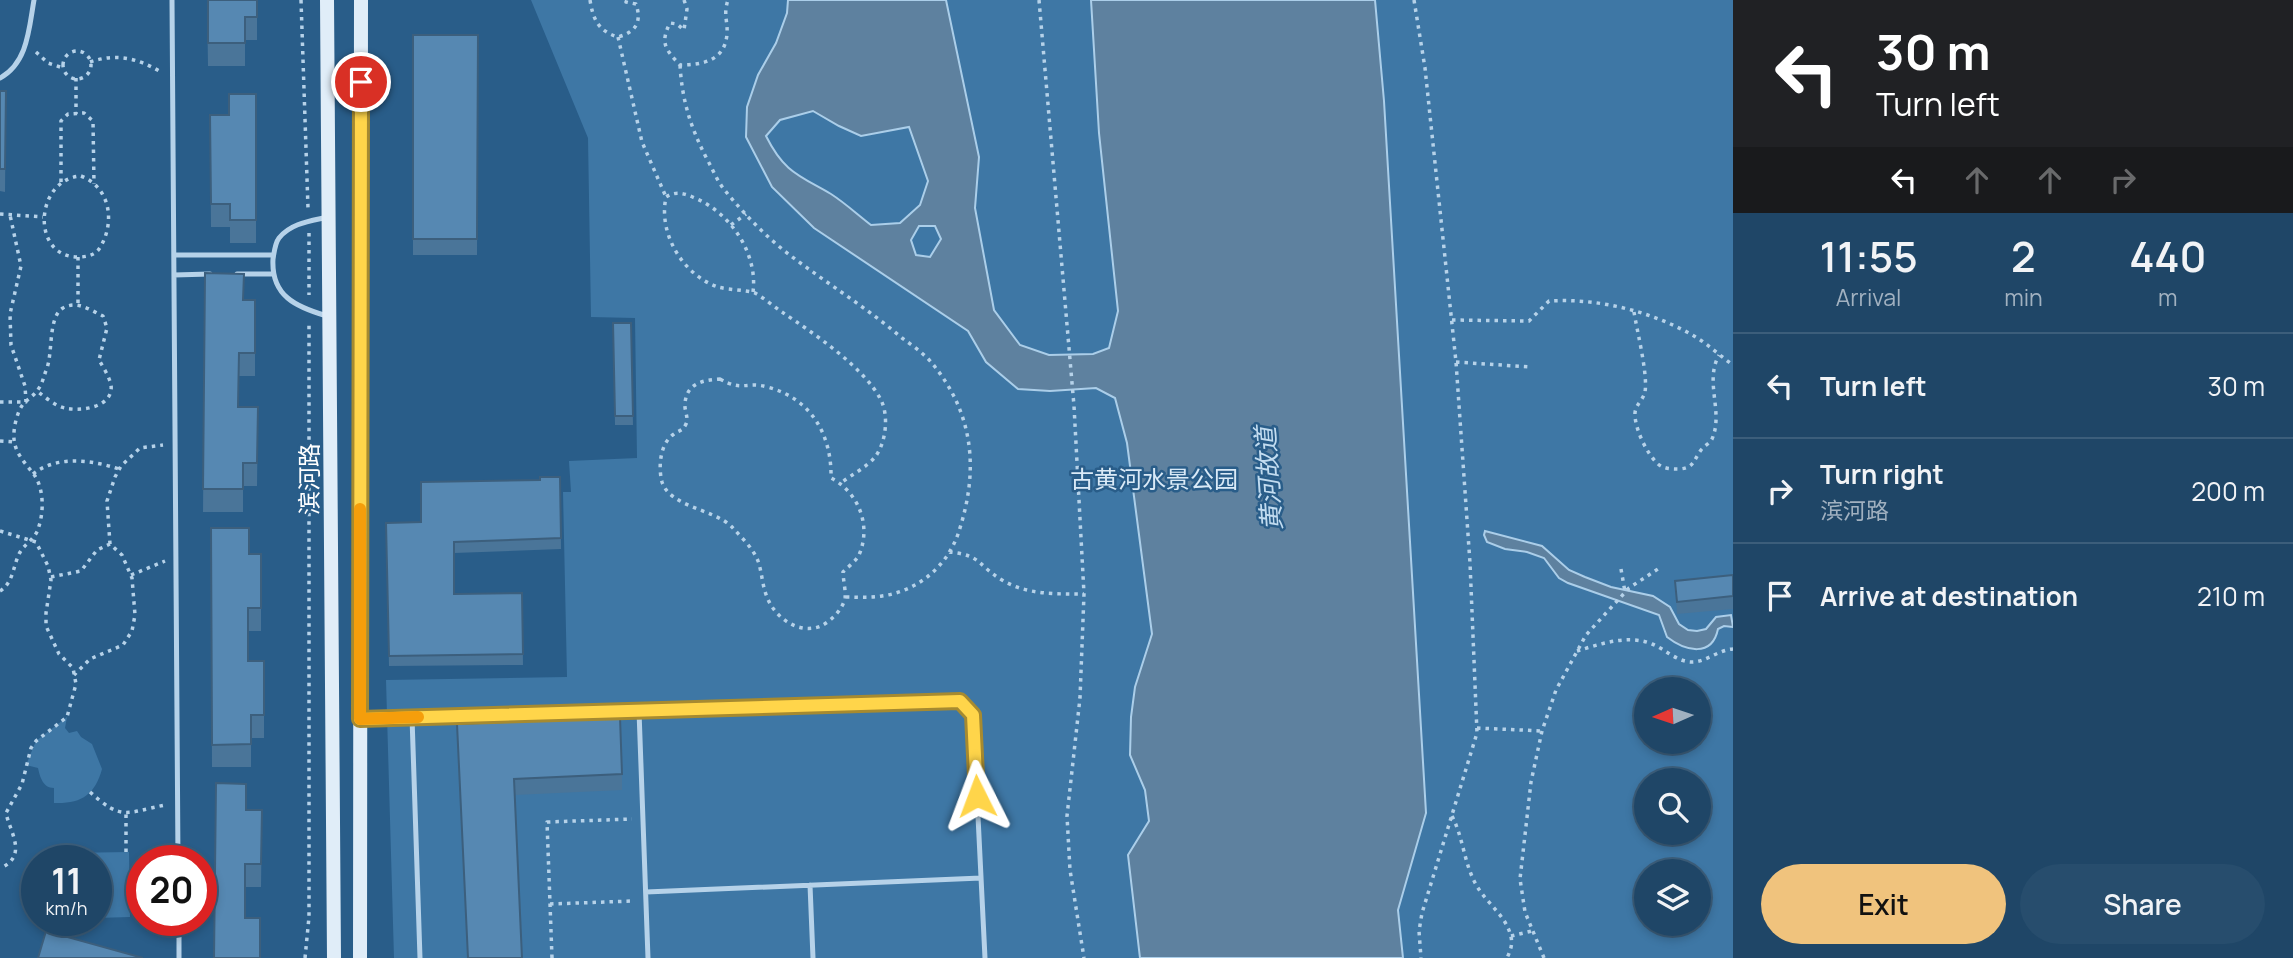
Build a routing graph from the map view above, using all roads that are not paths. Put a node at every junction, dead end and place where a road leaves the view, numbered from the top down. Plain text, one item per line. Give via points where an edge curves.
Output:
1 (34, 0) edge
2 (172, 0) edge
3 (327, 0) edge
4 (361, 0) edge
5 (0, 78) edge
6 (328, 217) junction
7 (175, 255) junction
8 (273, 255) junction
9 (273, 274) junction
10 (174, 275) junction
11 (329, 317) junction
12 (639, 711) junction
13 (412, 718) junction
14 (360, 719) junction
15 (178, 845) edge
16 (334, 850) junction
17 (981, 878) junction
18 (810, 885) junction
19 (646, 892) junction
20 (179, 936) edge
21 (179, 958) edge
22 (328, 958) edge
23 (334, 958) edge
24 (360, 958) edge
25 (420, 958) edge
26 (648, 958) edge
27 (813, 958) edge
28 (985, 958) edge

1 - 5 lane via 21,57
2 - 7 lane
3 - 6 main road, 滨河路
4 - 14 main road
6 - 8 lane via 290,229 278,239
6 - 11 main road, 滨河路
7 - 8 lane
7 - 10 lane
8 - 9 lane
9 - 10 lane
9 - 11 lane via 284,296
10 - 15 lane
11 - 16 main road, 滨河路
12 - 13 lane
12 - 17 lane via 960,701 973,715
12 - 19 lane
13 - 14 lane
13 - 25 lane
14 - 24 main road
16 - 22 main road
16 - 23 main road, 滨河路
17 - 18 lane
17 - 28 lane
18 - 19 lane
18 - 27 lane
19 - 26 lane
20 - 21 lane

